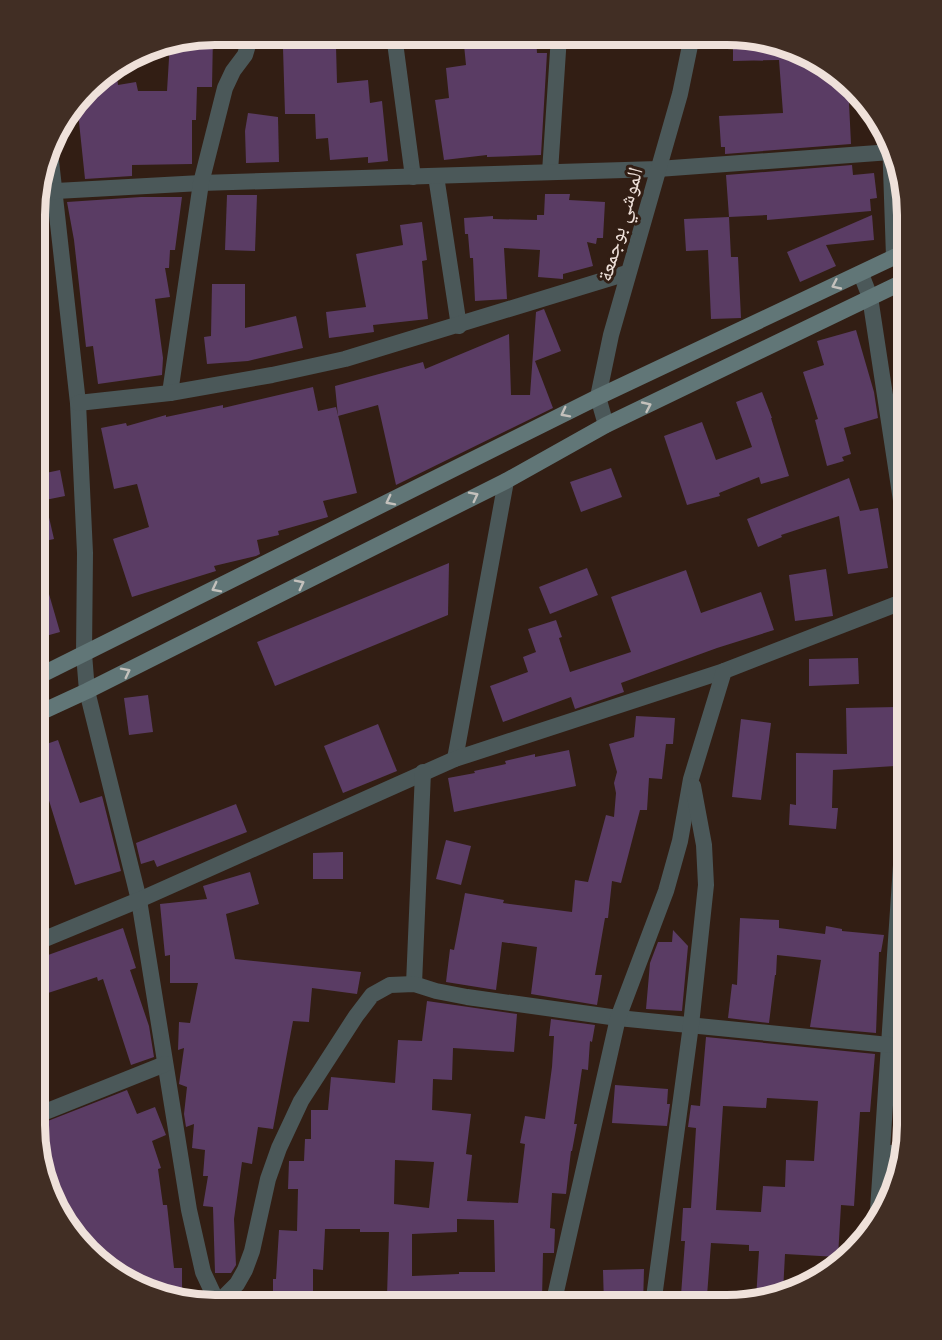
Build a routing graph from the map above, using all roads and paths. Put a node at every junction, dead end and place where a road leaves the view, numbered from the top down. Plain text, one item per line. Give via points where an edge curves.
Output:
1 (248, 45) edge
2 (395, 45) edge
3 (558, 45) edge
4 (691, 45) edge
5 (882, 146) edge
6 (52, 167) edge
7 (658, 169) junction
8 (550, 172) junction
9 (436, 176) junction
10 (413, 177) junction
11 (894, 181) edge
12 (201, 183) junction
13 (56, 192) junction
14 (46, 194) edge
15 (897, 214) edge
16 (897, 256) edge
17 (627, 273) junction
18 (861, 274) junction
19 (897, 285) edge
20 (870, 297) junction
21 (459, 326) junction
22 (170, 393) junction
23 (598, 397) junction
24 (78, 403) junction
25 (606, 425) junction
26 (897, 464) edge
27 (506, 481) junction
28 (897, 604) edge
29 (84, 654) junction
30 (724, 671) junction
31 (45, 673) edge
32 (87, 691) junction
33 (45, 710) edge
34 (455, 759) junction
35 (423, 772) junction
36 (691, 779) junction
37 (139, 900) junction
38 (897, 934) edge
39 (45, 939) edge
40 (414, 984) junction
41 (618, 1018) junction
42 (691, 1025) junction
43 (890, 1046) junction
44 (165, 1064) junction
45 (45, 1112) edge
46 (883, 1153) junction
47 (895, 1154) edge
48 (879, 1200) edge
49 (214, 1295) edge
50 (227, 1295) edge
51 (555, 1295) edge
52 (654, 1295) edge

1 - 12 street via 225,88
2 - 10 street
3 - 8 street
4 - 7 street, الموشي بوجمعة
5 - 7 street
6 - 13 street
7 - 8 street
7 - 17 street, الموشي بوجمعة
8 - 9 street
9 - 10 street
9 - 21 street
10 - 12 street
11 - 15 street
12 - 13 street
12 - 22 street
13 - 14 street
13 - 24 street
16 - 18 main road
17 - 21 street
17 - 23 street, الموشي بوجمعة
18 - 20 street
18 -> 23 main road
19 - 20 main road
25 -> 20 main road
20 - 26 street
21 - 22 street via 345,359
22 - 24 street
23 - 25 street, الموشي بوجمعة
23 -> 29 main road
24 - 29 street via 85,553
25 - 27 main road
32 -> 27 main road
27 - 34 street
28 - 30 street
29 - 31 main road
29 - 32 street
30 - 34 street
30 - 36 street
32 - 33 main road
32 - 37 street
34 - 35 street
35 - 37 street
35 - 40 street
36 - 41 street via 666,891
36 - 42 street via 699,813 706,885
37 - 39 street
37 - 44 street
38 - 43 street
40 - 41 street via 467,997
40 - 50 street via 390,985 372,995 301,1101 268,1179 245,1270
41 - 42 street
41 - 51 street
42 - 43 street
42 - 52 street
43 - 46 street
44 - 45 street
44 - 49 street via 189,1210 203,1272
46 - 47 street
46 - 48 street

